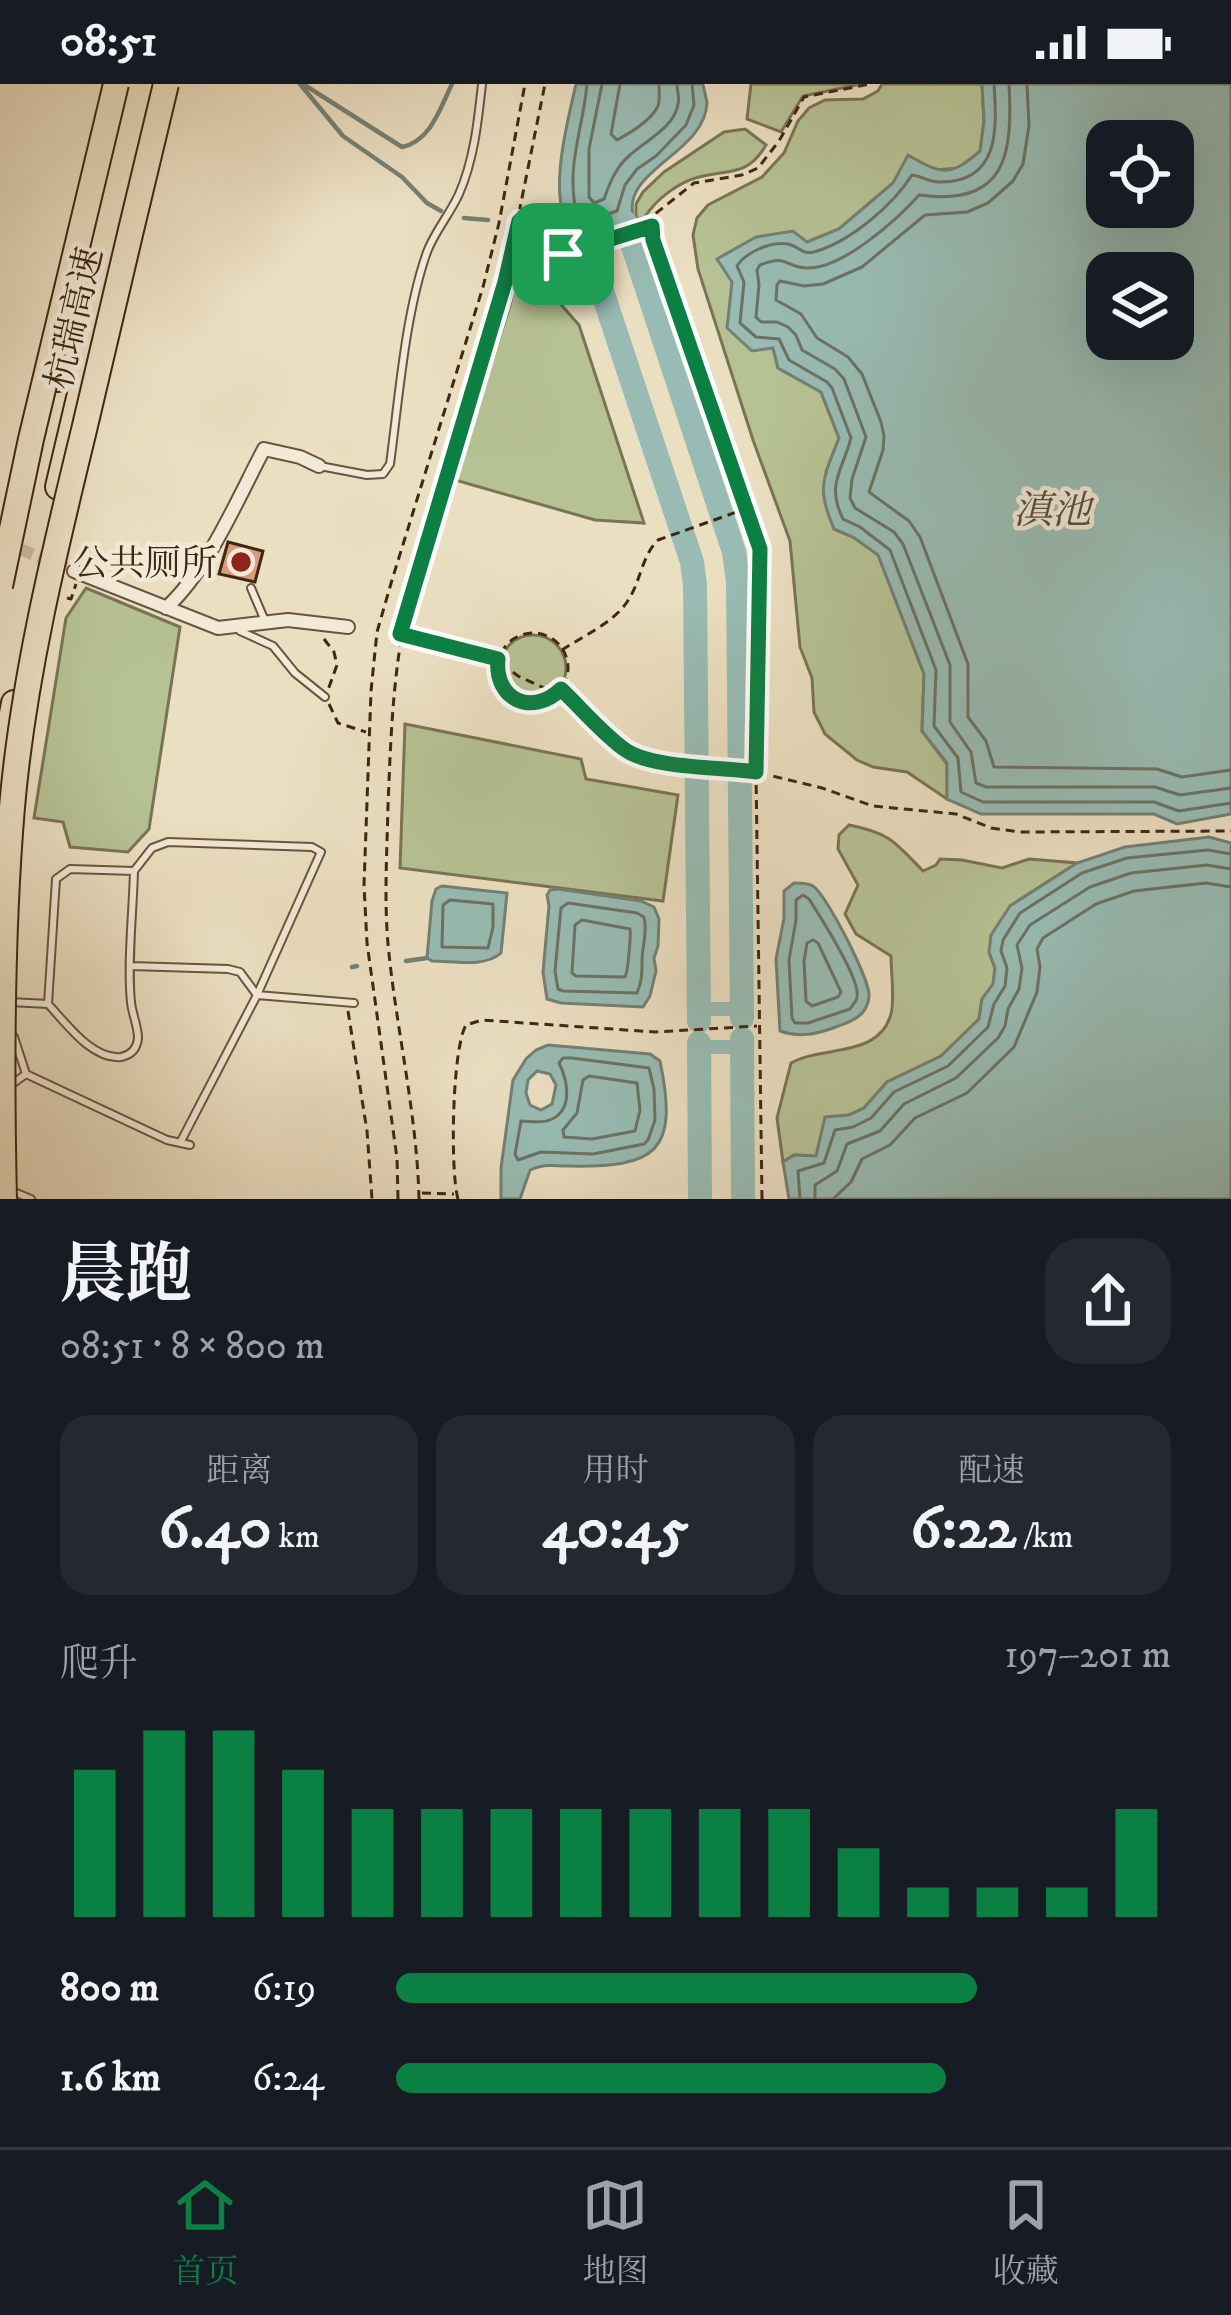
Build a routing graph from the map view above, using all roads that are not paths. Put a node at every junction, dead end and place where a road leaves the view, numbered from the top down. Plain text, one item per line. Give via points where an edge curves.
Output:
1 (116, 84) edge
2 (130, 84) edge
3 (153, 84) edge
4 (166, 84) edge
5 (482, 84) edge
6 (319, 466) joint
7 (76, 572) tunnel mouth
8 (0, 586) edge
9 (250, 588) dead end
10 (0, 603) edge
11 (166, 608) junction
12 (265, 621) junction
13 (348, 627) road end
14 (218, 628) junction
15 (325, 697) road end
16 (0, 777) edge
17 (12, 805) junction
18 (134, 872) junction
19 (0, 925) edge
20 (131, 966) junction
21 (257, 994) junction
22 (5, 1001) edge
23 (350, 1003) road end
24 (48, 1004) junction
25 (26, 1073) junction
26 (0, 1093) edge
27 (180, 1143) junction
28 (190, 1145) dead end
29 (0, 1186) edge
30 (4, 1199) edge
31 (31, 1199) edge

1 - 8 highway, 杭瑞高速, bridge
2 - 10 highway
3 - 16 highway
4 - 17 highway, 杭瑞高速, bridge via 67,500
5 - 6 lane via 468,169 421,274 390,464 383,474 367,475
6 - 11 street via 264,449 205,557
7 - 11 street
9 - 12 lane
11 - 14 street
12 - 13 street
12 - 14 street
14 - 15 lane via 273,646
17 - 19 highway, 杭瑞高速, bridge
17 - 30 highway, bridge
18 - 20 lane
18 - 21 lane via 152,848 168,842 321,852
18 - 24 lane via 70,869 56,879
20 - 21 lane via 240,972
20 - 24 lane via 138,1040 128,1056 99,1052
21 - 23 lane
21 - 27 lane
22 - 24 lane
22 - 25 lane
25 - 26 lane
25 - 27 lane
27 - 28 lane
29 - 31 lane

